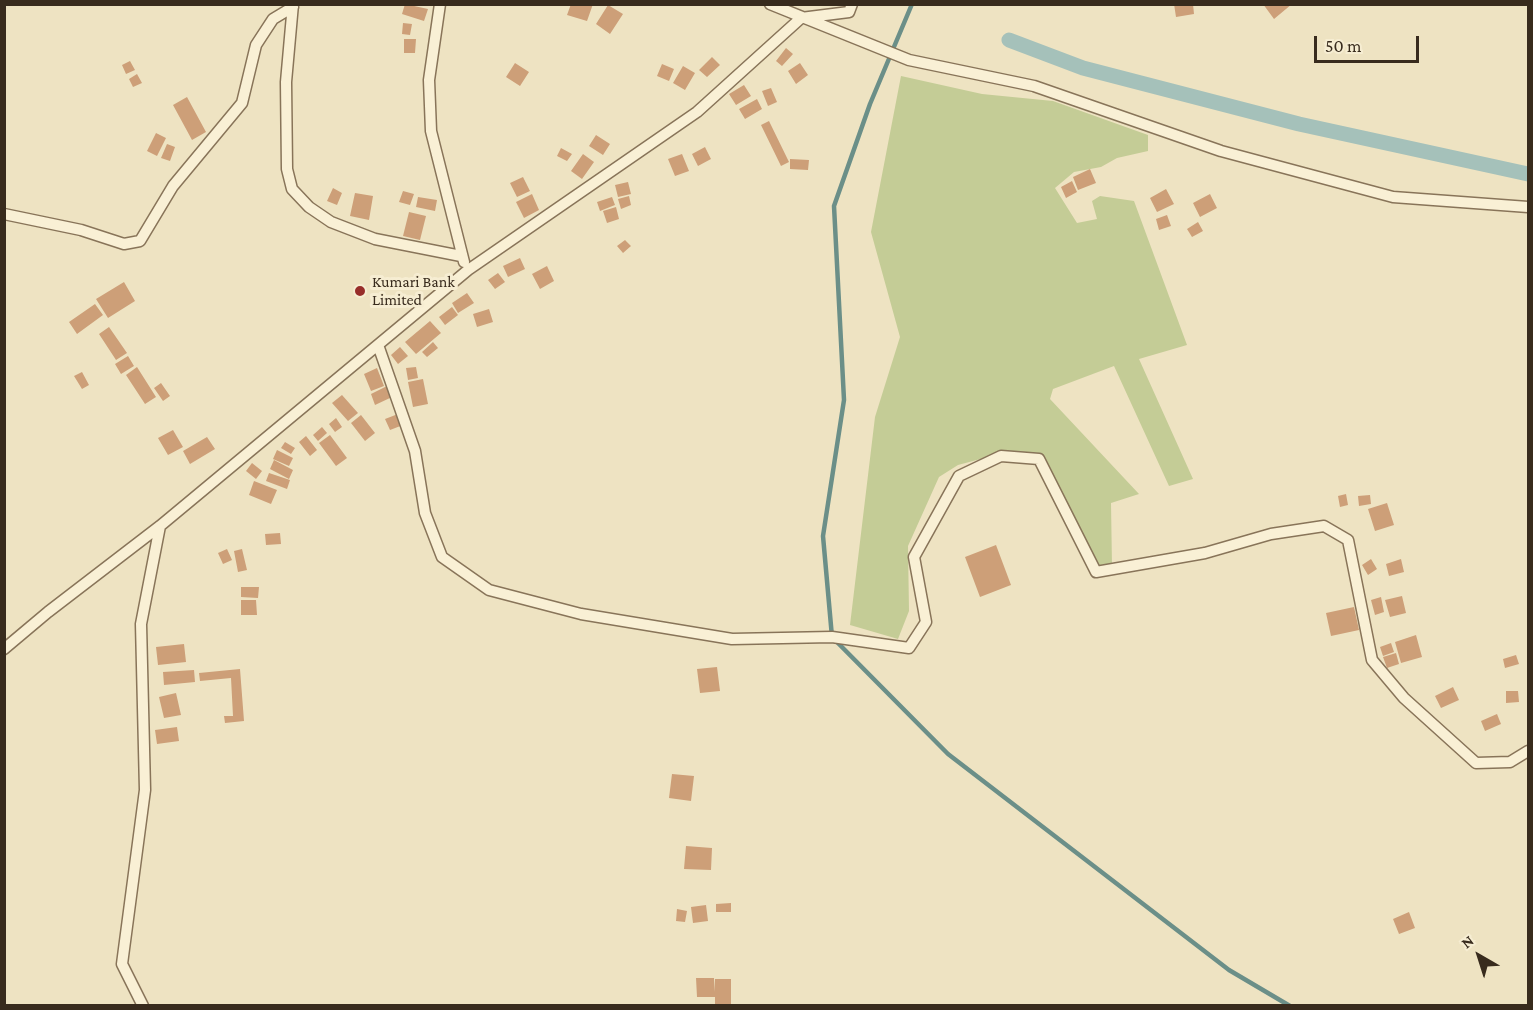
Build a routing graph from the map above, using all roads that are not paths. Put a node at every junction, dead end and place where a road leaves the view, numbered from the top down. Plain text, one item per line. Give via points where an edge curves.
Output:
1 (440, 4) edge
2 (770, 4) edge
3 (852, 4) edge
4 (293, 6) edge
5 (801, 18) junction
6 (1528, 207) edge
7 (4, 214) edge
8 (461, 256) junction
9 (468, 270) junction
10 (378, 345) junction
11 (160, 526) junction
12 (4, 649) edge
13 (1528, 750) edge
14 (143, 1005) edge

1 - 8 street via 429,80 431,131
2 - 5 street
3 - 5 street via 849,12
4 - 7 street via 273,19 256,45 242,103 173,186 140,242 124,244 81,230
4 - 8 street via 286,82 287,169 292,189 309,207 353,231
5 - 6 street via 909,60 1034,86 1221,151 1393,196
5 - 9 street via 697,112
8 - 9 street
9 - 10 street
10 - 11 street
10 - 13 street via 415,451 425,513 442,556 489,590 581,614 732,639 832,637 909,648 926,622 914,557 959,476 1001,456 1039,459 1096,572 1324,526 1348,540 1372,660 1404,699 1476,763 1510,762
11 - 12 street
11 - 14 street via 141,624 146,790 122,964

